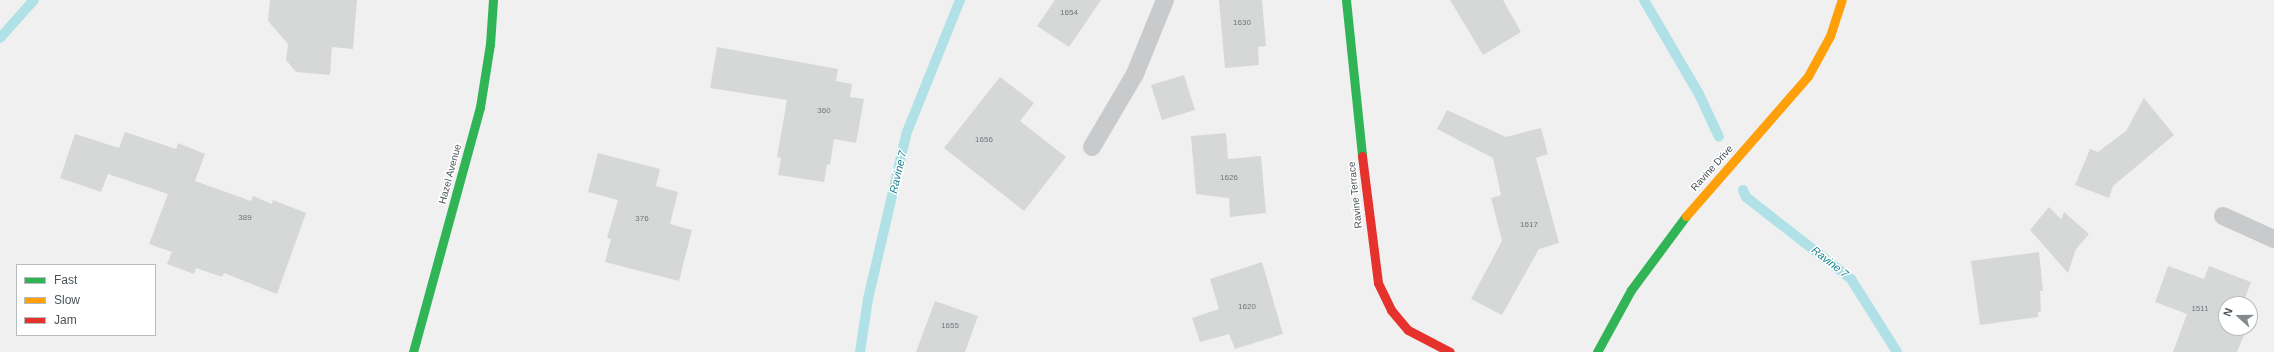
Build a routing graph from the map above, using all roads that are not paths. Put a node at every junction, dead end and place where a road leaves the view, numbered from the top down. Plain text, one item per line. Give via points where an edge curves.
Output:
1 (493, 0) edge
2 (1165, 0) edge
3 (1346, 0) edge
4 (1842, 0) edge
5 (1092, 147) dead end
6 (2224, 216) dead end
7 (2274, 239) edge
8 (413, 352) edge
9 (1450, 352) edge
10 (1597, 352) edge

1 - 8 street, Hazel Avenue via 490,44 480,107
2 - 5 lane via 1136,74
3 - 9 street, Ravine Terrace via 1369,227 1378,283 1391,310 1408,330
4 - 10 street, Ravine Drive via 1830,36 1808,76 1780,111 1693,206 1631,290
6 - 7 lane

